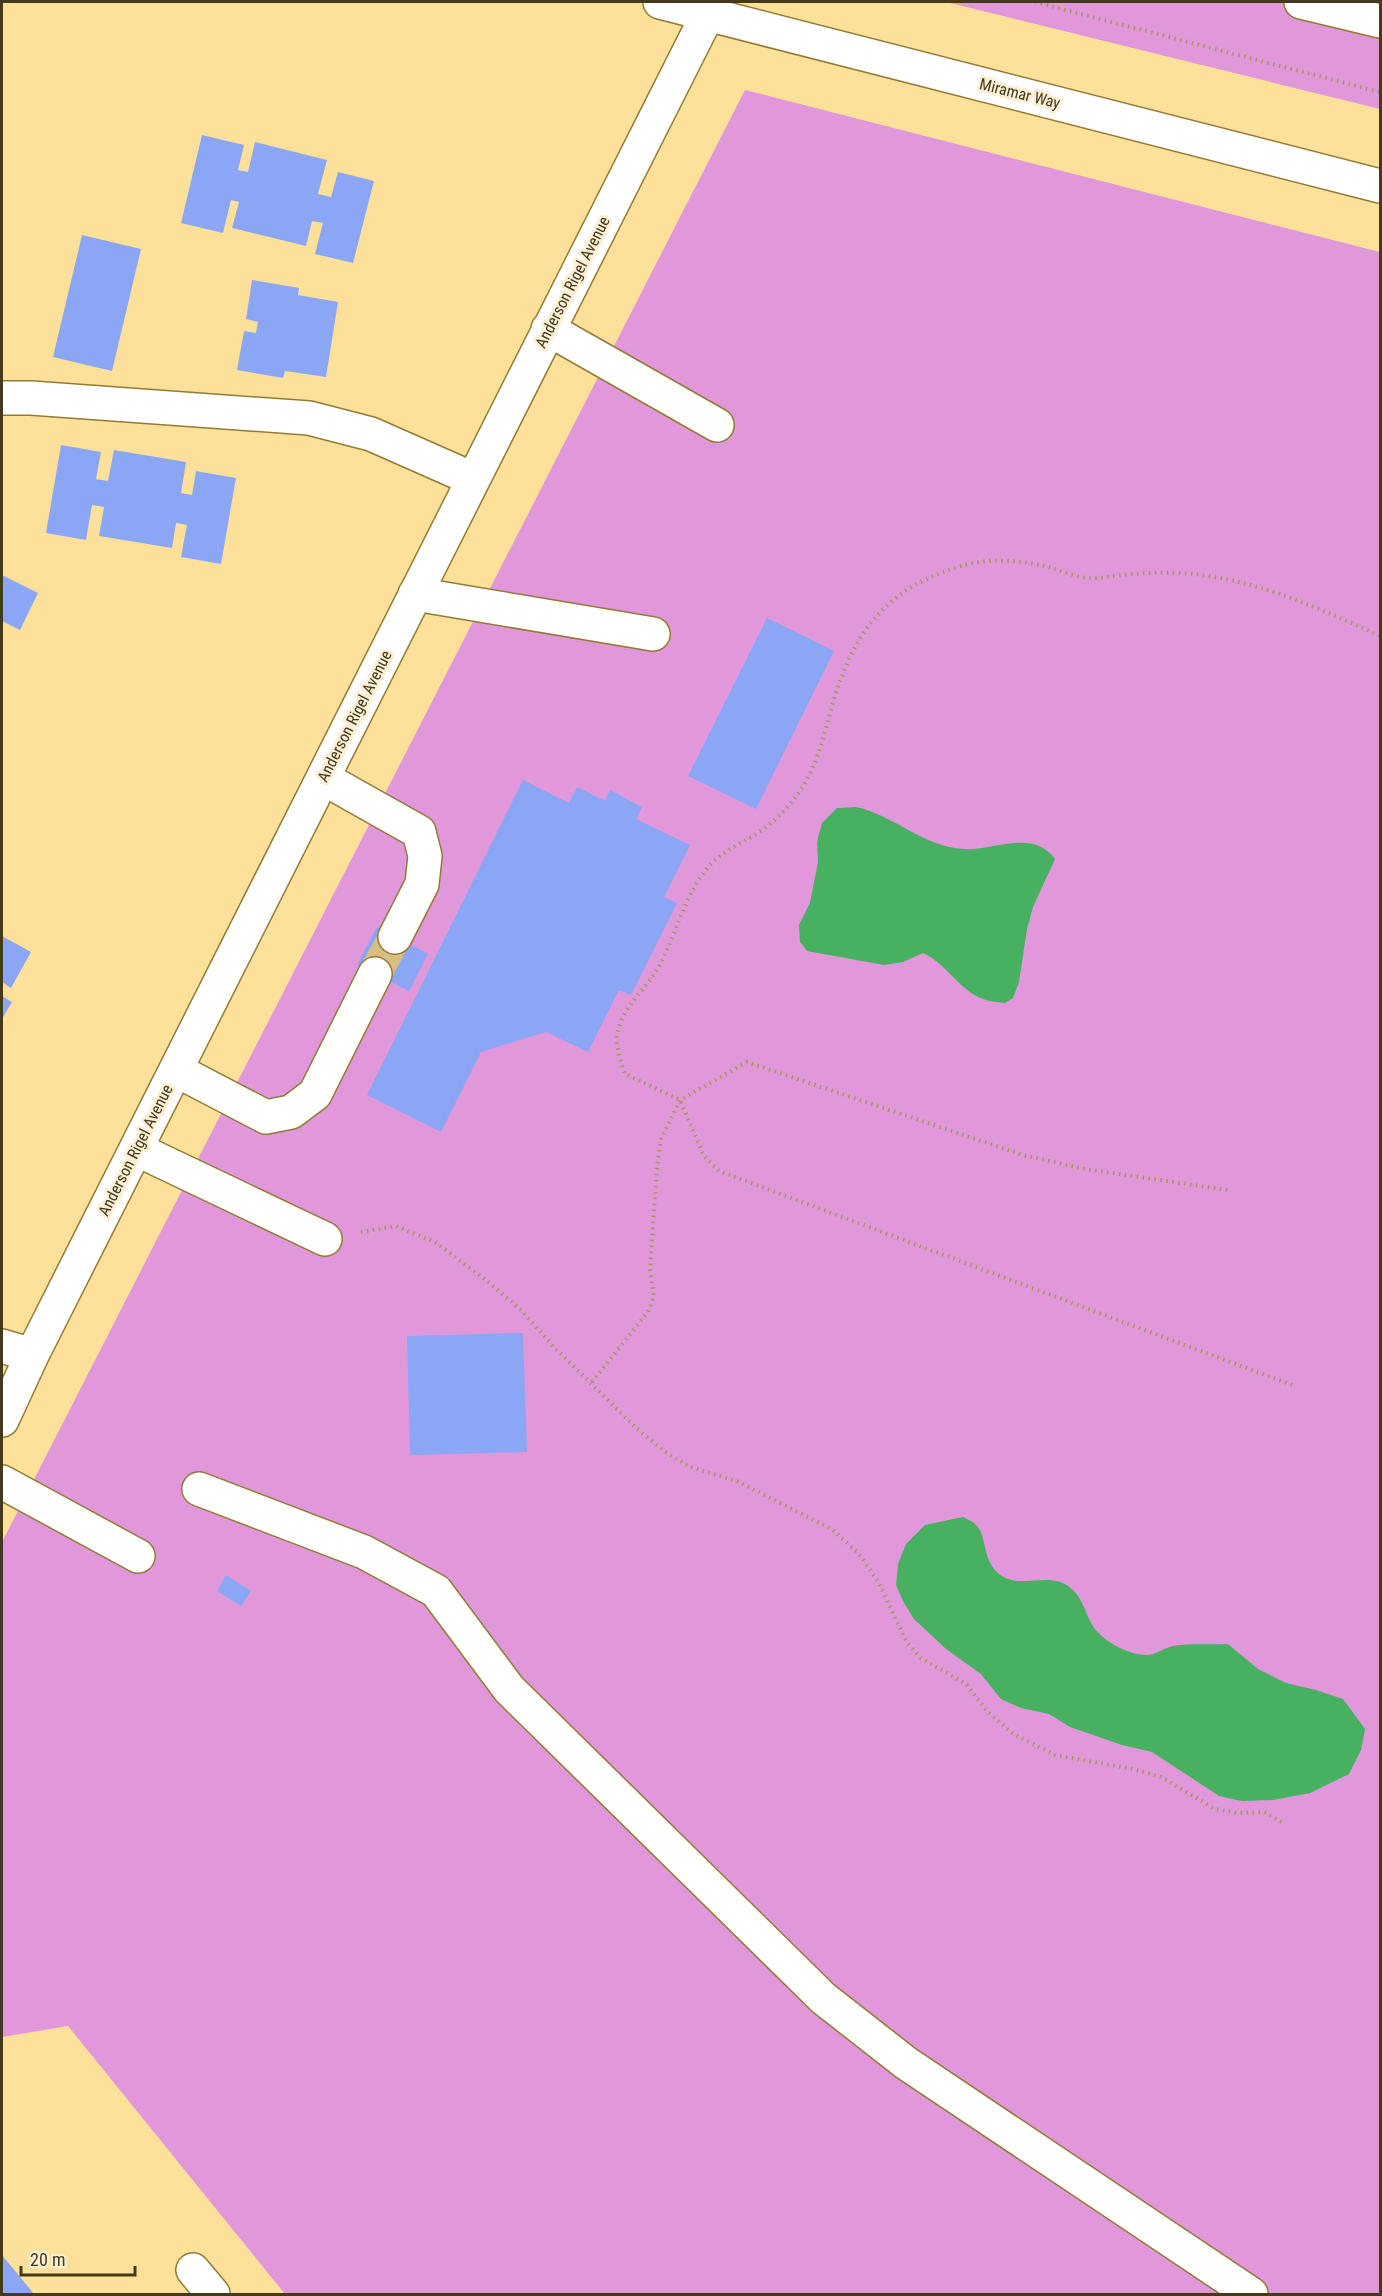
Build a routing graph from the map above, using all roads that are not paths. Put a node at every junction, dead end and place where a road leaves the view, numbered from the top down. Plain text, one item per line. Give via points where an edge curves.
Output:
1 (660, 2) edge
2 (1301, 2) edge
3 (710, 7) edge
4 (1380, 21) edge
5 (1380, 186) edge
6 (549, 329) junction
7 (2, 398) edge
8 (717, 425) dead end
9 (473, 479) junction
10 (415, 594) junction
11 (653, 634) dead end
12 (323, 778) junction
13 (395, 937) tunnel mouth
14 (375, 974) tunnel mouth
15 (176, 1070) junction
16 (136, 1149) junction
17 (325, 1239) road end
18 (17, 1351) edge
19 (2, 1420) edge
20 (2, 1482) edge
21 (199, 1489) dead end
22 (138, 1556) dead end
23 (1251, 2295) edge

1 - 3 street, Miramar Way
2 - 4 street
3 - 5 street, Miramar Way
3 - 6 street, Anderson Rigel Avenue
6 - 8 street
6 - 9 street, Anderson Rigel Avenue
7 - 9 street via 309,418 371,434
9 - 10 street, Anderson Rigel Avenue
10 - 11 street
10 - 12 street, Anderson Rigel Avenue
12 - 13 street via 419,831 425,856 422,884
12 - 15 street, Anderson Rigel Avenue
14 - 15 street via 315,1094 291,1112 266,1118
15 - 16 street, Anderson Rigel Avenue
16 - 17 street
16 - 18 street, Anderson Rigel Avenue
18 - 19 street, Anderson Rigel Avenue
20 - 22 street
21 - 23 street via 364,1552 436,1592 509,1689 823,1998 906,2063

